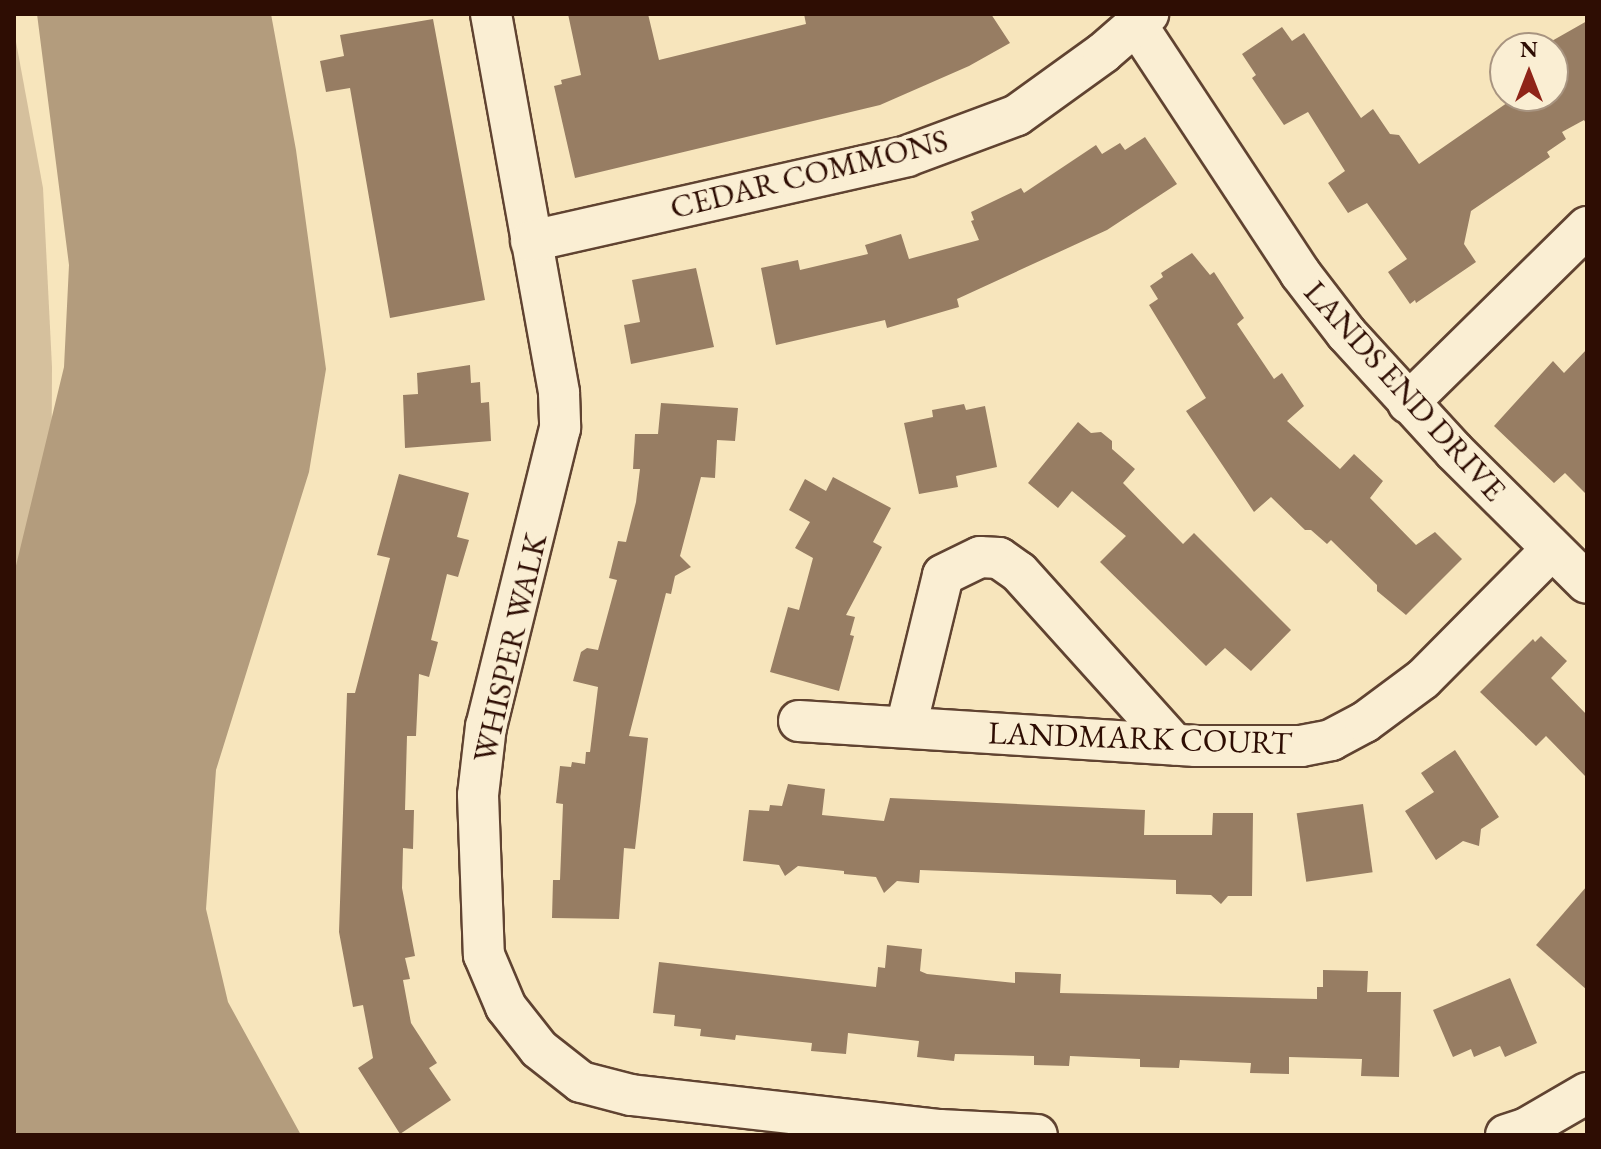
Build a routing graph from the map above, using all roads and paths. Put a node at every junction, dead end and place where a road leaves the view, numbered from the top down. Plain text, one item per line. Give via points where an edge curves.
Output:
1 (491, 14) edge
2 (1142, 19) edge
3 (1587, 227) edge
4 (531, 241) junction
5 (1408, 403) junction
6 (1552, 549) junction
7 (1587, 583) edge
8 (799, 721) dead end
9 (906, 727) junction
10 (1174, 744) junction
11 (1587, 1093) edge
12 (1037, 1135) edge
13 (1506, 1135) edge

1 - 4 street, WHISPER WALK
2 - 4 street, CEDAR COMMONS via 1017,115 907,156
2 - 5 street, LANDS END DRIVE via 1300,273
3 - 5 street
4 - 12 street, WHISPER WALK via 559,393 560,428 486,726 478,795 484,955 506,1007 539,1049 581,1082 631,1095 940,1130
5 - 6 street, LANDS END DRIVE
6 - 7 street, LANDS END DRIVE
6 - 10 street, LANDMARK COURT via 1423,679 1331,740 1301,746
8 - 9 street, LANDMARK COURT
9 - 10 street, LANDMARK COURT
9 - 10 street via 943,575 980,557 999,558 1019,572
11 - 13 street

